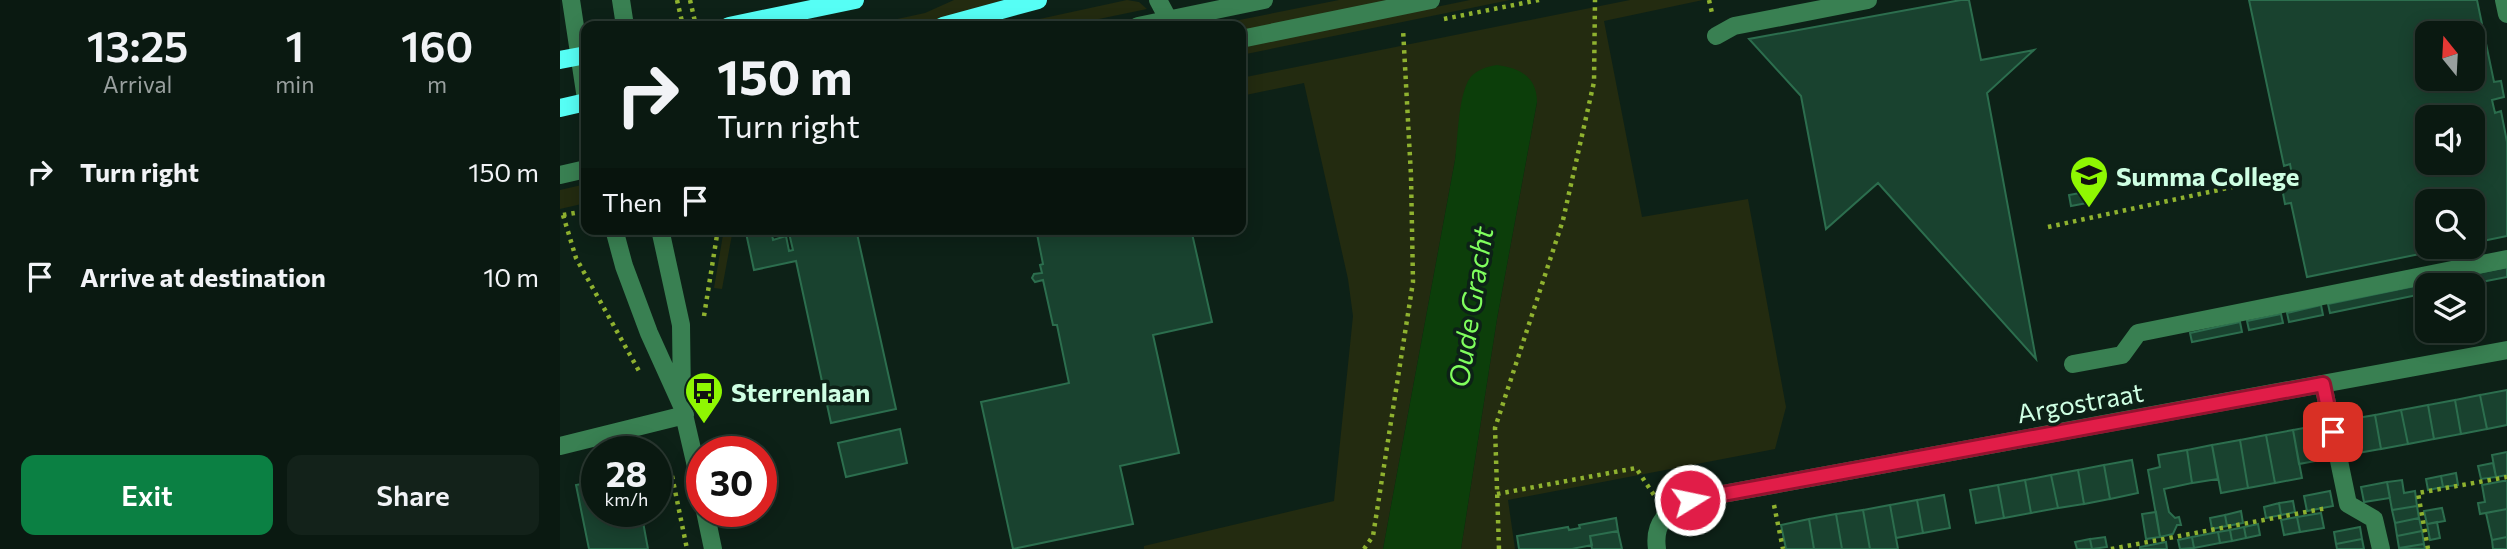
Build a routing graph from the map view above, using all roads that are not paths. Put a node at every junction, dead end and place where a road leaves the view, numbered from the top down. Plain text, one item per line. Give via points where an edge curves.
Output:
1 (571, 0) edge
2 (621, 0) edge
3 (855, 0) edge
4 (1038, 0) edge
5 (1158, 0) edge
6 (1264, 0) edge
7 (1431, 0) edge
8 (1868, 0) edge
9 (2504, 0) edge
10 (2507, 14) edge
11 (624, 21) edge
12 (753, 21) edge
13 (961, 21) edge
14 (1169, 21) edge
15 (1178, 21) edge
16 (1716, 36) dead end
17 (1246, 38) edge
18 (581, 46) edge
19 (581, 55) edge
20 (560, 60) edge
21 (581, 102) edge
22 (560, 108) edge
23 (581, 170) edge
24 (560, 175) edge
25 (616, 235) edge
26 (661, 235) edge
27 (2507, 260) edge
28 (2507, 350) edge
29 (2073, 364) dead end
30 (2323, 384) junction
31 (684, 411) junction
32 (690, 436) edge
33 (560, 446) edge
34 (708, 527) edge
35 (713, 549) edge
36 (1657, 549) edge
37 (2381, 549) edge

1 - 18 street
2 - 11 street
3 - 12 main road
4 - 13 main road
5 - 14 street
6 - 15 street
7 - 17 street
8 - 16 street via 1734,26
9 - 10 street
19 - 20 main road
21 - 22 main road
23 - 24 street
25 - 31 street via 649,332
26 - 31 street via 681,325
27 - 29 street via 2138,333 2122,355
28 - 30 street, Argostraat
30 - 36 street, Argostraat via 1690,500 1666,513 1655,536
30 - 37 street via 2348,504 2374,519
31 - 32 street
31 - 33 street
34 - 35 street

